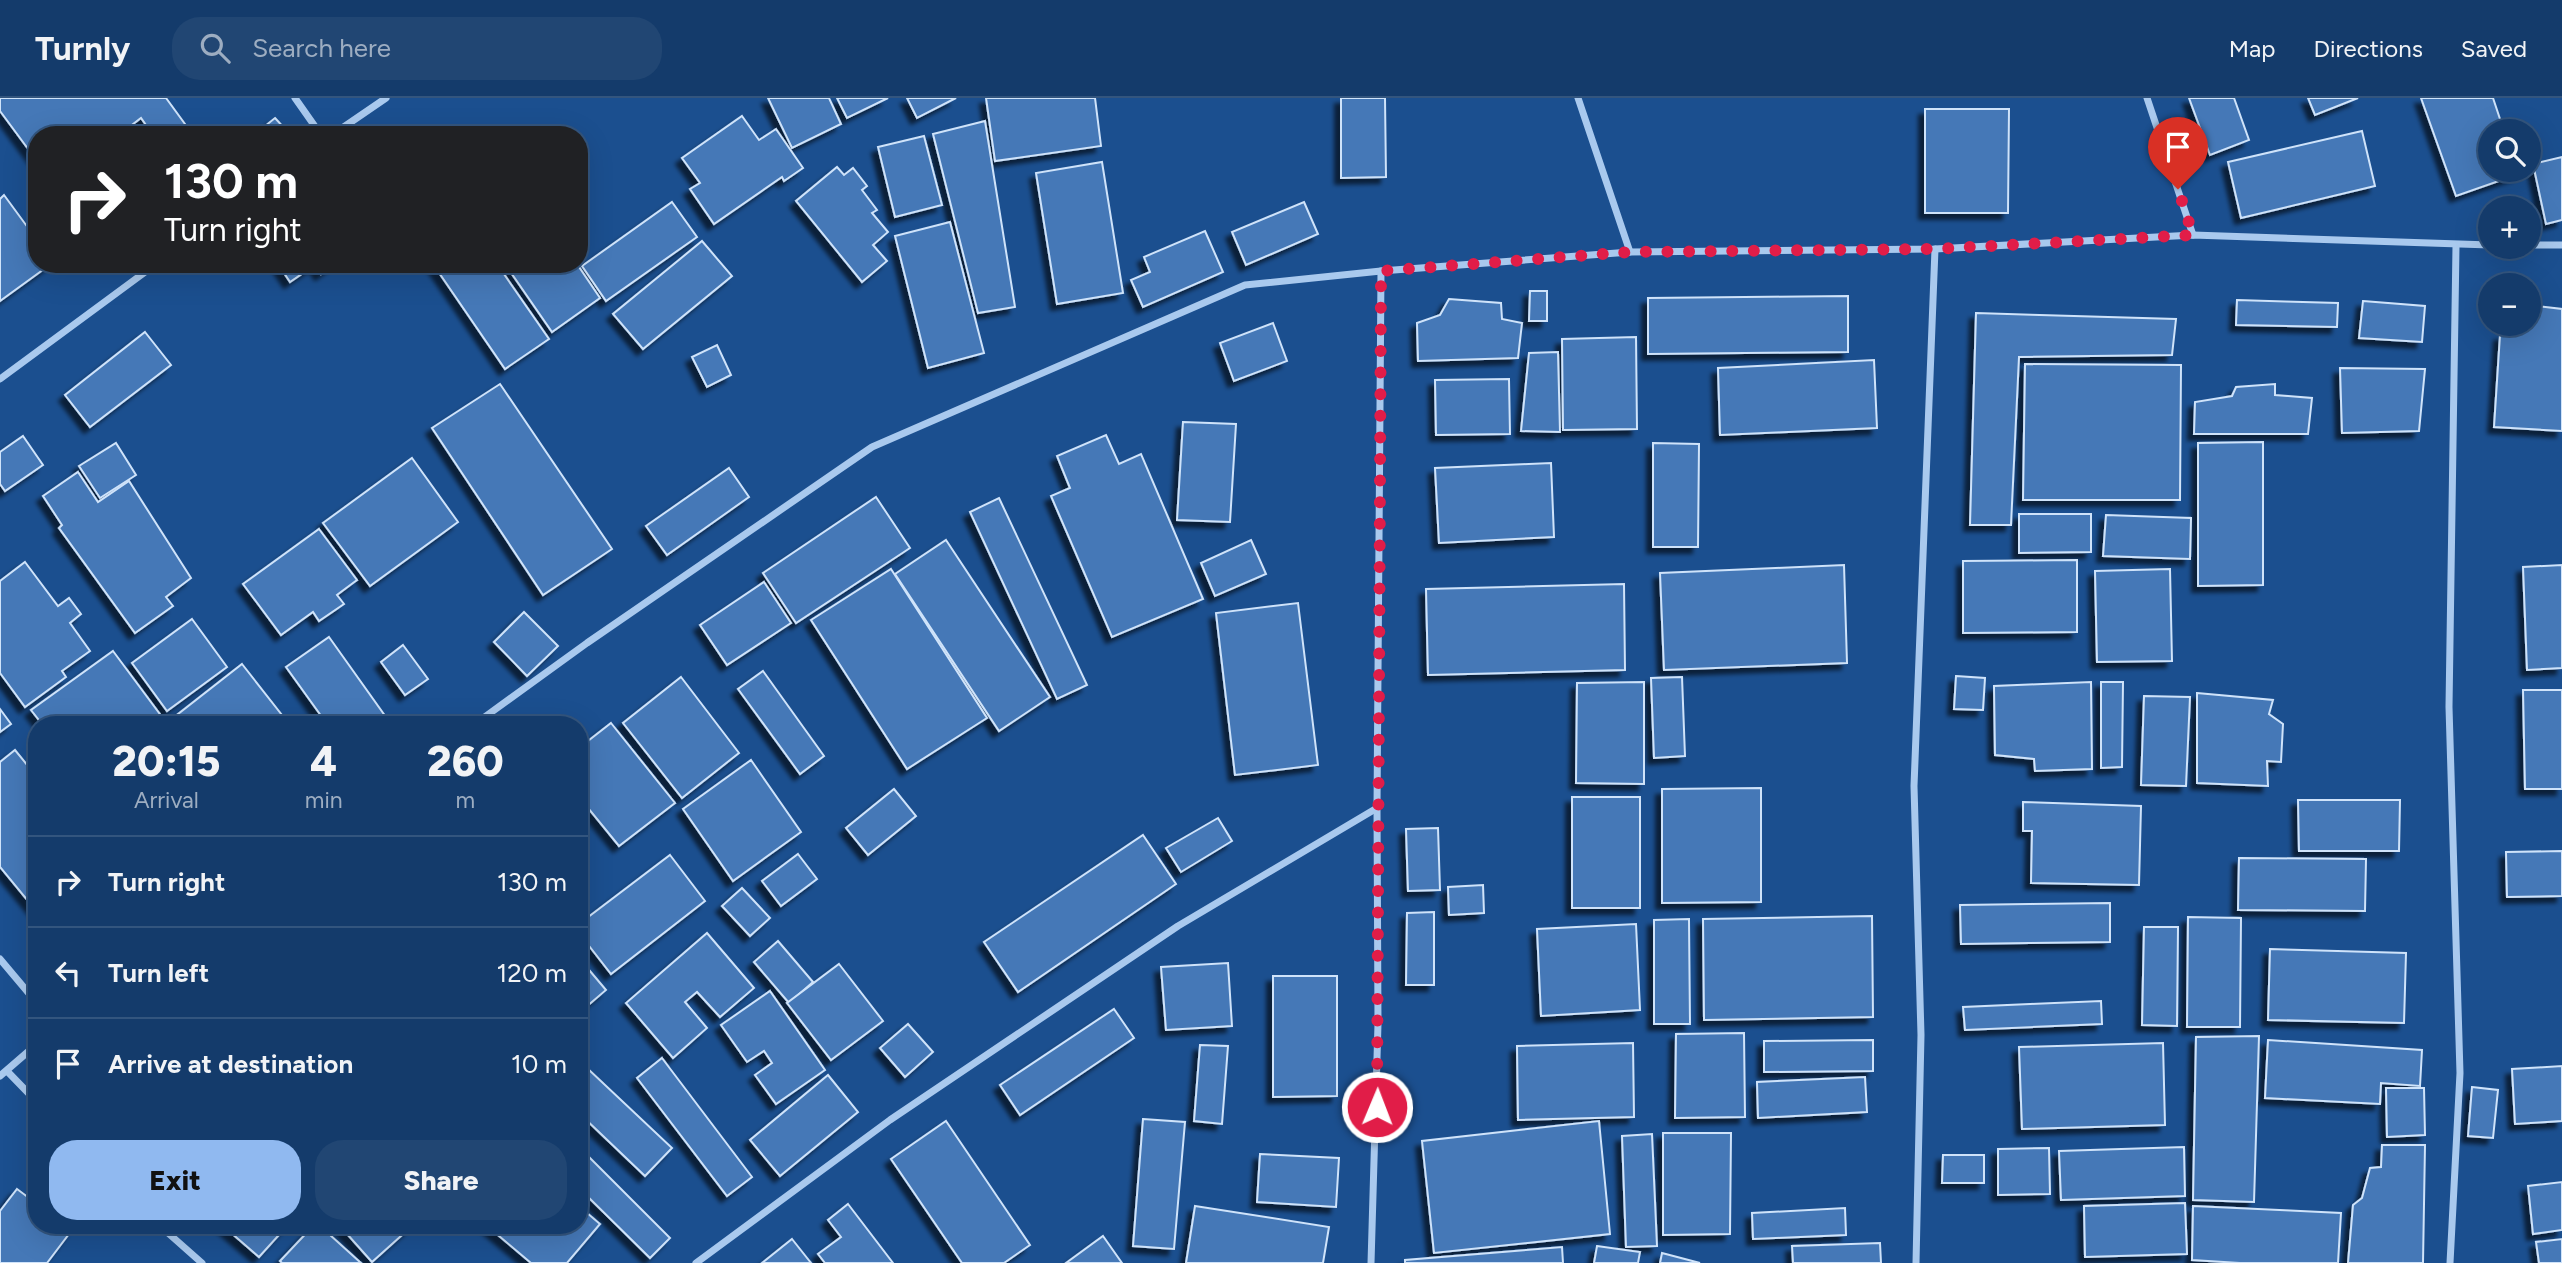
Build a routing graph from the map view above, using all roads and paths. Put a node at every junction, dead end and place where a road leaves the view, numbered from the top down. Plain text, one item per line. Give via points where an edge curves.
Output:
1 (295, 98) edge
2 (386, 98) edge
3 (1578, 98) edge
4 (2147, 98) edge
5 (315, 126) edge
6 (345, 126) edge
7 (2193, 235) junction
8 (2541, 245) edge
9 (2562, 245) edge
10 (2456, 246) junction
11 (2478, 246) edge
12 (1935, 249) junction
13 (1630, 252) junction
14 (1381, 271) junction
15 (144, 273) edge
16 (0, 379) edge
17 (486, 716) edge
18 (1377, 808) junction
19 (0, 959) edge
20 (28, 992) edge
21 (28, 1053) edge
22 (3, 1074) edge
23 (28, 1095) edge
24 (169, 1234) edge
25 (202, 1263) edge
26 (696, 1263) edge
27 (1371, 1263) edge
28 (1916, 1263) edge
29 (2450, 1263) edge

1 - 5 street
2 - 6 street
3 - 13 street
4 - 7 street
7 - 10 street
7 - 12 street
8 - 9 street
10 - 11 street
10 - 29 street via 2449,707 2460,1073
12 - 13 street
12 - 28 street via 1914,786 1921,1035
13 - 14 street
14 - 17 street via 1245,285 872,447
14 - 18 street
15 - 16 street
18 - 26 street via 1178,926 890,1120
18 - 27 street via 1378,1024
19 - 20 street
21 - 22 street
22 - 23 street
24 - 25 street

